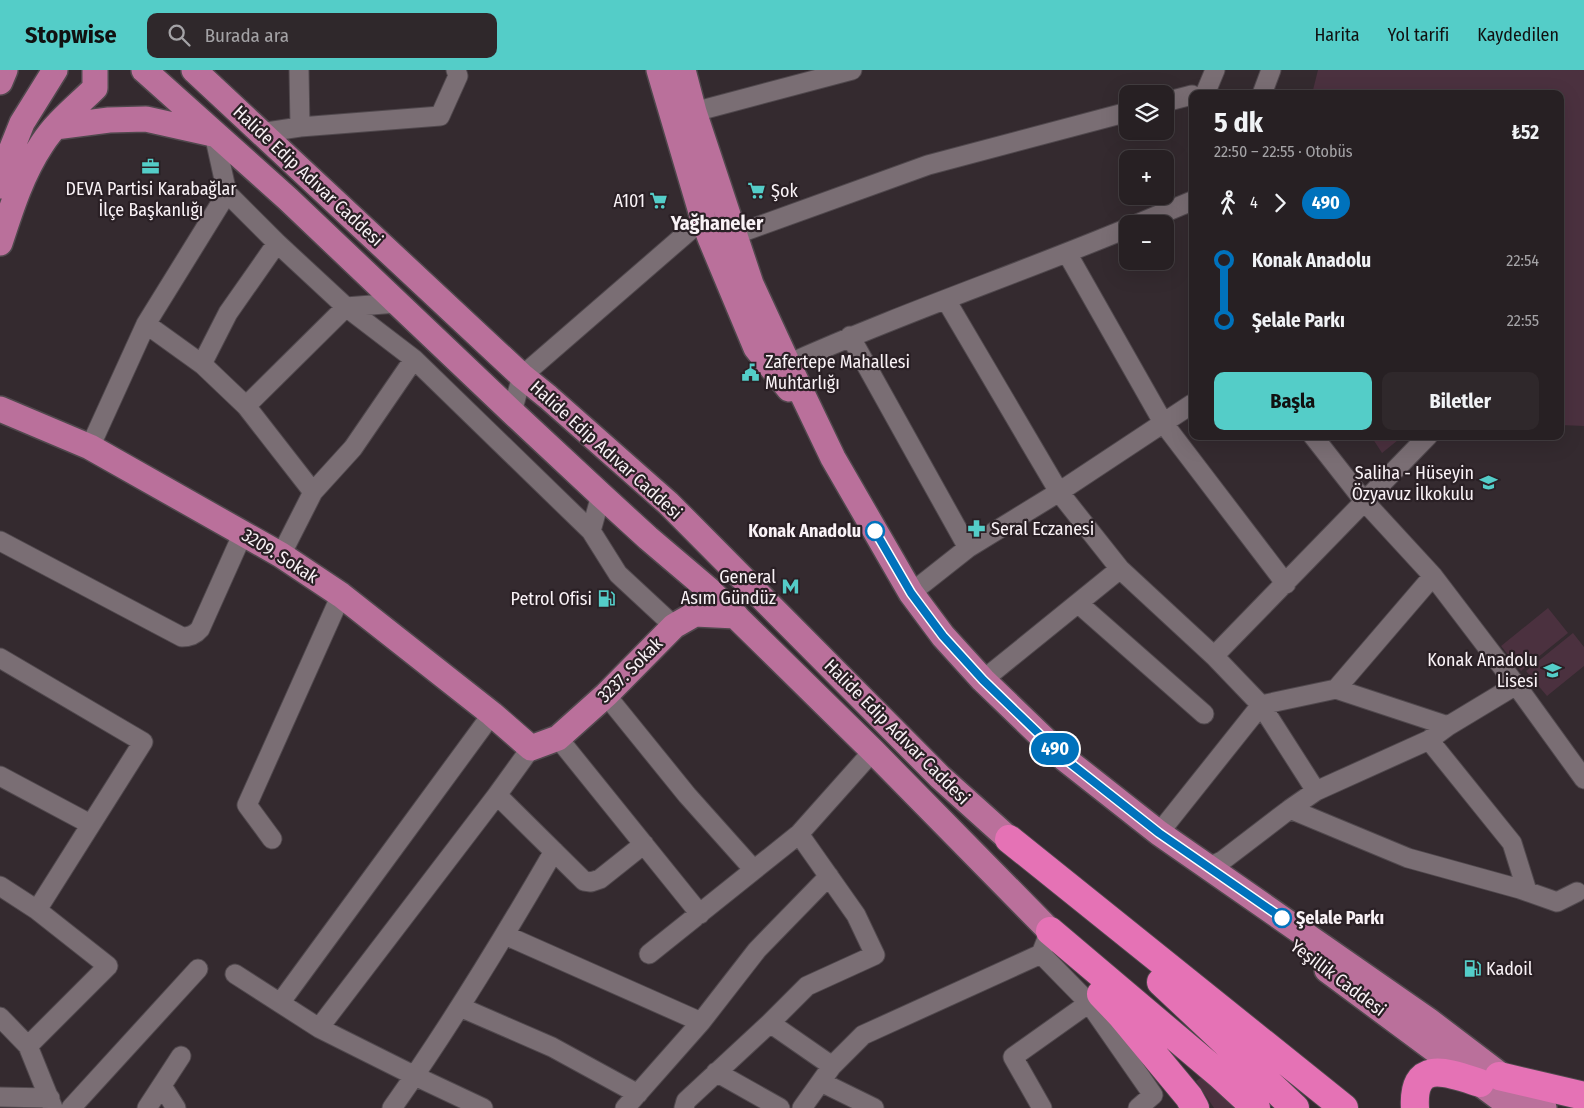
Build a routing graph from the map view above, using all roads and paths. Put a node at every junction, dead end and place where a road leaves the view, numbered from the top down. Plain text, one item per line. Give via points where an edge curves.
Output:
1 (6, 70) edge
2 (34, 70) edge
3 (55, 70) edge
4 (112, 70) edge
5 (144, 70) edge
6 (194, 70) edge
7 (207, 70) edge
8 (299, 70) edge
9 (456, 70) edge
10 (659, 70) edge
11 (683, 70) edge
12 (852, 70) edge
13 (1215, 70) edge
14 (1271, 70) edge
15 (95, 79) edge
16 (0, 82) edge
17 (1202, 90) edge
18 (1264, 90) edge
19 (220, 94) junction
20 (1189, 96) edge
21 (1174, 100) edge
22 (694, 112) junction
23 (1119, 114) edge
24 (55, 127) junction
25 (300, 127) junction
26 (260, 133) junction
27 (0, 134) edge
28 (214, 134) junction
29 (0, 186) edge
30 (227, 193) junction
31 (1189, 202) edge
32 (1159, 215) edge
33 (703, 219) junction
34 (1119, 232) edge
35 (734, 235) junction
36 (0, 243) edge
37 (276, 243) junction
38 (1067, 253) junction
39 (946, 300) junction
40 (397, 303) junction
41 (346, 307) junction
42 (146, 324) junction
43 (850, 336) junction
44 (414, 358) junction
45 (202, 364) junction
46 (788, 364) junction
47 (522, 376) junction
48 (246, 406) junction
49 (1189, 406) edge
50 (0, 409) edge
51 (512, 412) junction
52 (1164, 424) junction
53 (1316, 440) edge
54 (1424, 440) edge
55 (90, 447) junction
56 (312, 492) junction
57 (1059, 492) junction
58 (601, 495) junction
59 (1364, 501) junction
60 (591, 530) junction
61 (243, 533) junction
62 (0, 541) edge
63 (968, 548) junction
64 (281, 555) junction
65 (1120, 569) junction
66 (1433, 576) junction
67 (1286, 584) junction
68 (911, 593) junction
69 (341, 595) junction
70 (1079, 604) junction
71 (736, 616) junction
72 (674, 626) junction
73 (1214, 656) junction
74 (0, 658) edge
75 (983, 680) junction
76 (1516, 685) junction
77 (1336, 689) junction
78 (606, 695) junction
79 (1261, 705) junction
80 (492, 714) junction
81 (1204, 714) dead end
82 (1448, 726) junction
83 (558, 738) junction
84 (1429, 740) junction
85 (531, 748) junction
86 (873, 751) junction
87 (0, 776) edge
88 (1584, 779) edge
89 (1316, 791) junction
90 (497, 795) junction
91 (1290, 809) junction
92 (90, 824) junction
93 (1159, 833) junction
94 (800, 834) junction
95 (272, 839) dead end
96 (1009, 840) junction
97 (644, 844) junction
98 (554, 850) junction
99 (1209, 867) junction
100 (754, 870) junction
101 (829, 876) junction
102 (0, 886) edge
103 (1527, 891) junction
104 (1577, 892) dead end
105 (37, 910) junction
106 (700, 914) junction
107 (505, 935) junction
108 (1045, 942) junction
109 (649, 954) dead end
110 (198, 969) dead end
111 (235, 974) dead end
112 (280, 1003) junction
113 (1089, 1003) junction
114 (460, 1007) junction
115 (0, 1017) edge
116 (701, 1022) junction
117 (770, 1023) junction
118 (319, 1028) junction
119 (28, 1046) junction
120 (181, 1056) dead end
121 (832, 1066) junction
122 (716, 1072) junction
123 (415, 1076) junction
124 (1490, 1079) junction
125 (821, 1082) junction
126 (162, 1086) junction
127 (1584, 1090) edge
128 (638, 1094) junction
129 (1584, 1096) edge
130 (0, 1097) edge
131 (1546, 1098) edge
132 (52, 1103) edge
133 (71, 1108) edge
134 (147, 1108) edge
135 (176, 1108) edge
136 (392, 1108) edge
137 (483, 1108) edge
138 (625, 1108) edge
139 (684, 1108) edge
140 (780, 1108) edge
141 (802, 1108) edge
142 (874, 1108) edge
143 (1042, 1108) edge
144 (1138, 1108) edge
145 (1195, 1108) edge
146 (1256, 1108) edge
147 (1295, 1108) edge
148 (1344, 1108) edge
149 (1415, 1108) edge
150 (1513, 1108) edge

1 - 16 main road
2 - 27 main road via 6,117
3 - 29 main road via 22,123
4 - 15 main road
5 - 28 main road, Halide Edip Adıvar Caddesi
6 - 19 main road, Halide Edip Adıvar Caddesi
7 - 19 main road
8 - 25 street
9 - 25 street via 458,76 440,116
10 - 33 main road, Yeşillik Caddesi
11 - 22 main road, Yeşillik Caddesi
12 - 22 street
13 - 17 street
14 - 18 street
15 - 24 main road
19 - 26 main road, Halide Edip Adıvar Caddesi
20 - 21 street
22 - 35 main road, Yeşillik Caddesi
23 - 35 street via 928,165
24 - 28 main road via 146,119
24 - 36 main road via 25,173
25 - 26 street
26 - 47 main road, Halide Edip Adıvar Caddesi
28 - 30 street
28 - 40 main road, Halide Edip Adıvar Caddesi
30 - 37 street
30 - 42 street
31 - 32 street
33 - 35 main road via 719,223
33 - 47 street
33 - 124 main road, Yeşillik Caddesi via 756,348 795,395 850,510 893,583 977,682 1059,765 1147,836
34 - 38 street
35 - 46 main road, Yeşillik Caddesi
37 - 41 street
37 - 45 street via 228,313
38 - 39 street
38 - 52 street
39 - 43 street
39 - 57 street
40 - 41 street
40 - 51 main road, Halide Edip Adıvar Caddesi
41 - 44 street
41 - 48 street
42 - 45 street
42 - 55 street
43 - 46 street
43 - 63 street
44 - 56 street via 353,448
44 - 60 street
45 - 48 street
46 - 68 main road, Yeşillik Caddesi via 833,458
47 - 51 street
47 - 96 main road, Halide Edip Adıvar Caddesi via 668,503 940,777
48 - 56 street
49 - 52 street
50 - 55 main road, 3209. Sokak
51 - 58 main road, Halide Edip Adıvar Caddesi
52 - 57 street
52 - 67 street
53 - 59 street
54 - 59 street
55 - 61 main road, 3209. Sokak
56 - 64 street
57 - 63 street
57 - 65 street
58 - 60 street
58 - 71 main road, Halide Edip Adıvar Caddesi
59 - 66 street
59 - 67 street
60 - 72 street via 618,574
61 - 62 street via 200,629 188,637 182,637
61 - 64 main road, 3209. Sokak
63 - 68 street
64 - 69 main road, 3209. Sokak
65 - 70 street
65 - 73 street
66 - 76 street
66 - 77 street
67 - 73 street
68 - 75 main road, Yeşillik Caddesi via 943,636
69 - 80 main road, 3209. Sokak
69 - 95 street via 247,805
70 - 75 street
70 - 81 street
71 - 72 main road, 3237. Sokak via 695,614
71 - 86 main road, Halide Edip Adıvar Caddesi
72 - 78 main road, 3237. Sokak
73 - 79 street
74 - 92 street via 143,742
75 - 93 main road, Yeşillik Caddesi via 1065,759
76 - 82 street
76 - 88 street
77 - 79 street
77 - 82 street
78 - 83 main road, 3237. Sokak
78 - 100 street via 687,795
79 - 89 street
79 - 93 street
80 - 85 main road, 3209. Sokak
80 - 112 street
82 - 84 street
83 - 85 main road, 3237. Sokak
83 - 97 street
84 - 89 street
84 - 103 street via 1512,843
85 - 90 street
86 - 94 street
86 - 108 main road, Halide Edip Adıvar Caddesi
87 - 92 street
89 - 91 street
90 - 98 street
90 - 118 street
91 - 99 street
91 - 103 street via 1408,858
92 - 105 street
93 - 99 main road, Yeşillik Caddesi
94 - 100 street
94 - 101 street
96 - 147 highway
96 - 148 highway
97 - 98 street via 600,879 591,882 584,881
97 - 106 street
98 - 107 street
99 - 124 main road, Yeşillik Caddesi via 1428,1020
100 - 106 street
101 - 116 street via 757,950
101 - 117 street via 856,915 875,955 806,986
102 - 105 street
103 - 104 street via 1557,902
105 - 119 street via 108,966
106 - 109 street
107 - 114 street
107 - 116 street
108 - 113 street
108 - 121 street via 863,1035
108 - 145 highway via 1121,1015
108 - 146 highway via 1218,1074
110 - 133 street
111 - 112 street
112 - 118 street
113 - 143 street via 1013,1057
113 - 144 street via 1153,1095
114 - 123 street
114 - 128 street via 552,1048
115 - 119 street
116 - 128 street
117 - 121 street
117 - 122 street
118 - 123 street
119 - 132 street
120 - 126 street
121 - 125 street
122 - 139 street via 686,1101
122 - 140 street
123 - 136 street
123 - 137 street
124 - 131 highway
124 - 149 highway via 1433,1072 1417,1084
124 - 150 main road
125 - 141 street
125 - 142 street
126 - 134 street
126 - 135 street
127 - 131 street
128 - 138 street
129 - 131 highway
130 - 132 street

